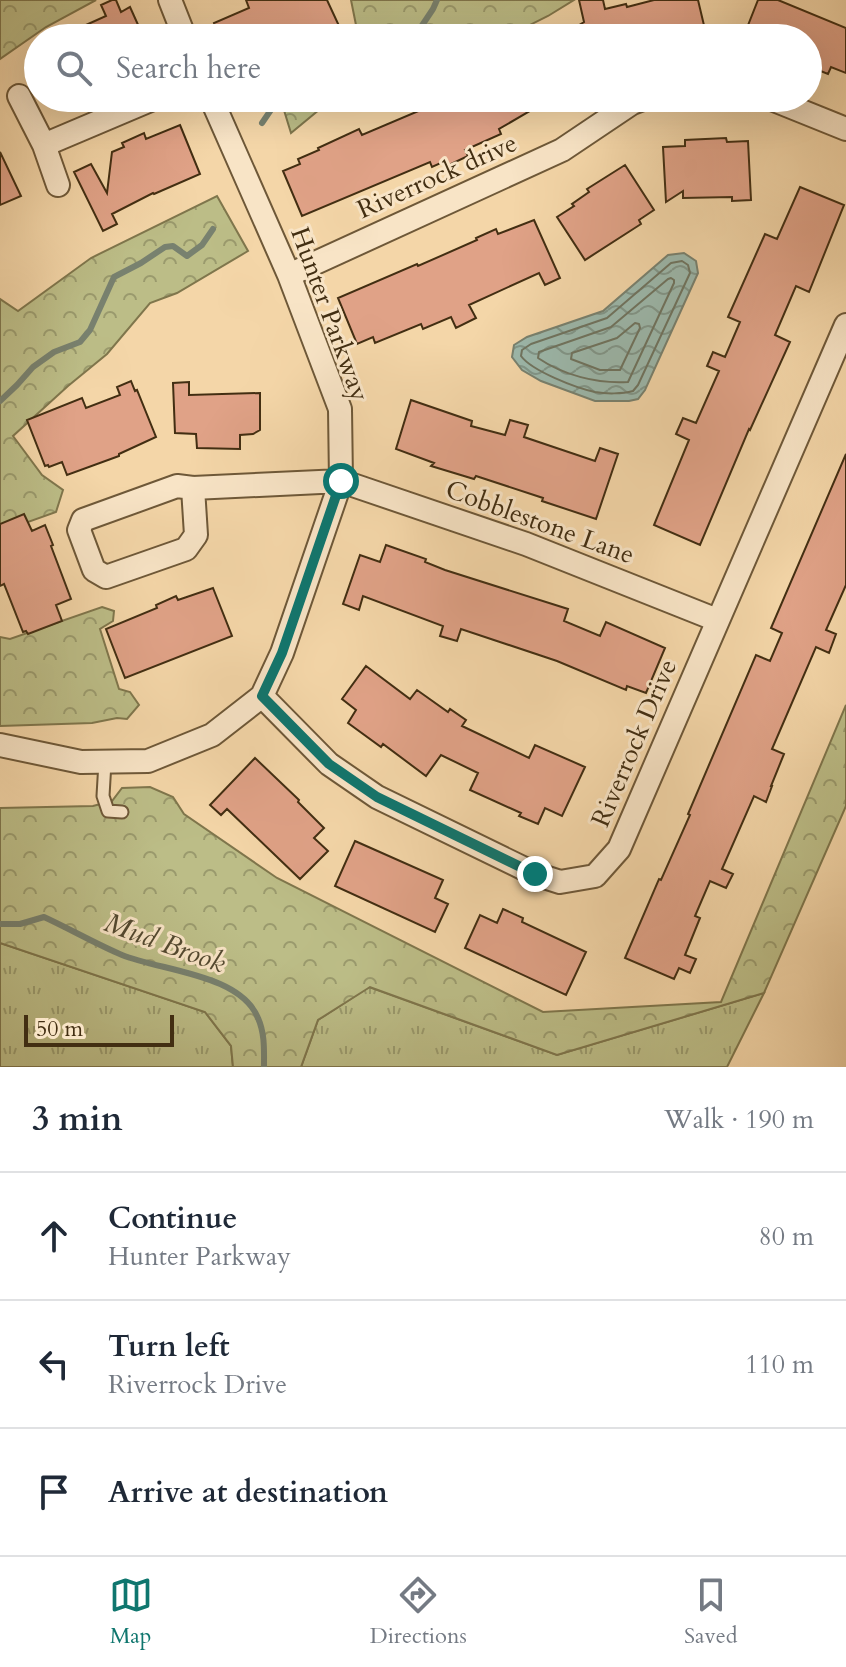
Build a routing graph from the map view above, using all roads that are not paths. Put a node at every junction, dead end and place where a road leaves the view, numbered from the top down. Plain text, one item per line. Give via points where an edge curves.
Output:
1 (170, 0) edge
2 (179, 24) edge
3 (19, 96) dead end
4 (24, 106) edge
5 (27, 112) edge
6 (122, 112) edge
7 (217, 112) edge
8 (619, 112) edge
9 (804, 112) edge
10 (846, 129) edge
11 (44, 145) junction
12 (58, 185) dead end
13 (289, 275) junction
14 (846, 325) edge
15 (341, 481) junction
16 (193, 488) junction
17 (717, 620) junction
18 (262, 696) junction
19 (0, 745) edge
20 (105, 762) junction
21 (122, 812) dead end

1 - 2 street
3 - 4 street
5 - 11 street
6 - 11 street
7 - 13 street, Hunter Parkway
8 - 13 street, Riverrock drive via 562,150
9 - 10 street
11 - 12 street
13 - 15 street, Hunter Parkway via 340,409
14 - 17 street
15 - 16 street
15 - 17 street, Cobblestone Lane via 526,544
15 - 18 street, Hunter Parkway
16 - 16 street via 177,486 83,520 79,530 94,570 106,577 186,549 196,535
17 - 18 street, Riverrock Drive via 619,849 595,876 560,882 377,797 329,764
18 - 20 street, Hunter Parkway via 212,735 148,761
19 - 20 street, Hunter Parkway
20 - 21 lane via 103,796 108,811

